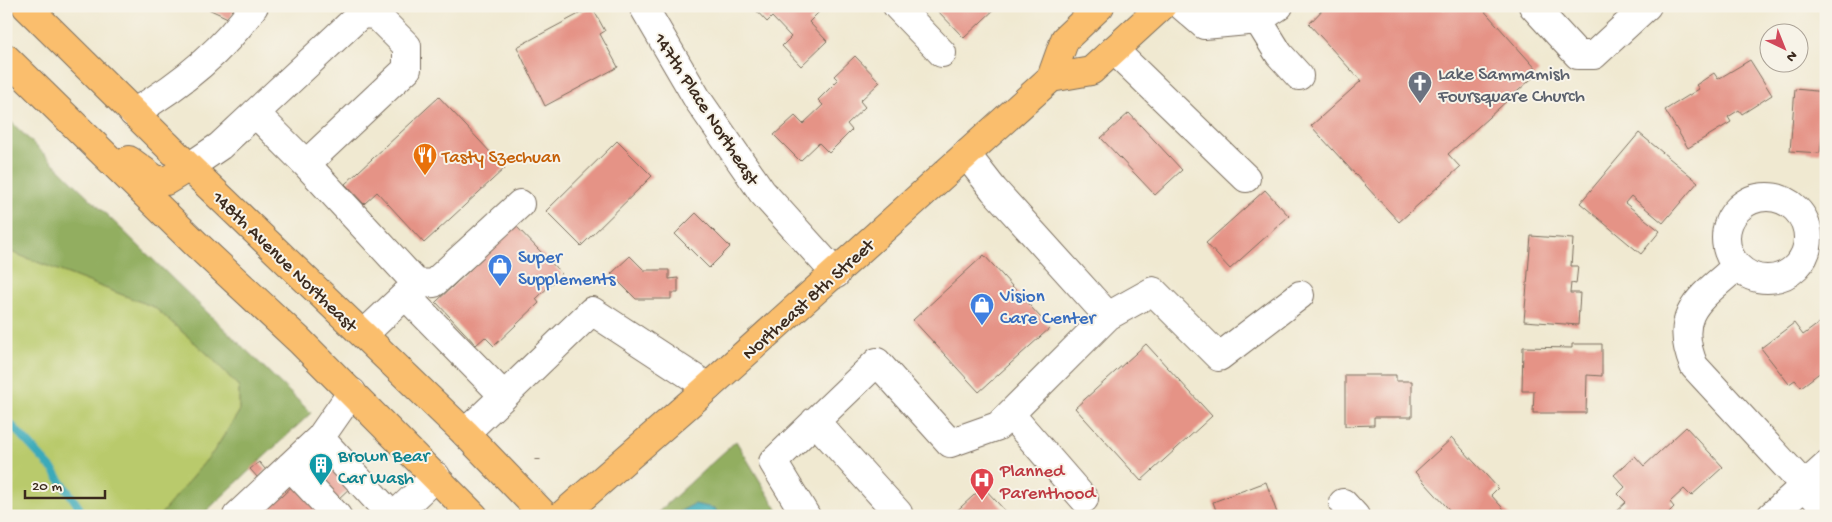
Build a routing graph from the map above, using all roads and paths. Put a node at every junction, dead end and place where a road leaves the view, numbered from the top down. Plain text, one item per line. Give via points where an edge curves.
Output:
1 (26, 6) edge
2 (254, 6) edge
3 (643, 6) edge
4 (897, 6) edge
5 (1100, 6) edge
6 (1162, 6) edge
7 (1182, 6) edge
8 (1533, 6) edge
9 (1647, 6) edge
10 (1268, 13) edge
11 (1114, 50) junction
12 (942, 53) dead end
13 (6, 58) edge
14 (1299, 76) dead end
15 (1051, 78) junction
16 (133, 113) junction
17 (255, 113) junction
18 (74, 124) junction
19 (966, 154) junction
20 (306, 164) junction
21 (189, 167) junction
22 (1246, 178) dead end
23 (520, 204) dead end
24 (1736, 266) dead end
25 (836, 274) junction
26 (411, 290) junction
27 (1300, 296) dead end
28 (1108, 316) junction
29 (364, 334) junction
30 (708, 387) junction
31 (352, 392) junction
32 (504, 396) junction
33 (1010, 414) junction
34 (815, 421) junction
35 (465, 433) junction
36 (320, 438) junction
37 (290, 466) junction
38 (1826, 466) edge
39 (436, 476) junction
40 (1805, 486) junction
41 (1084, 499) dead end
42 (1826, 509) edge
43 (898, 513) dead end
44 (237, 516) edge
45 (337, 516) edge
46 (393, 516) edge
47 (474, 516) edge
48 (545, 516) edge
49 (561, 516) edge
50 (806, 516) edge
51 (1771, 516) edge

1 - 16 main road, 148th Avenue Northeast
2 - 16 street via 238,30 166,94
3 - 25 street, 147th Place Northeast via 698,100 762,192
4 - 12 street
5 - 15 main road, Northeast 8th Street via 1064,39
6 - 11 main road
7 - 10 street via 1204,25
8 - 9 street via 1578,55 1594,55
10 - 14 street via 1279,54
11 - 15 main road via 1090,71
11 - 22 street
13 - 18 main road
15 - 19 main road, Northeast 8th Street
16 - 21 main road, 148th Avenue Northeast
17 - 20 street
17 - 20 street via 361,14 376,14 407,46 407,68
17 - 21 street via 220,146
18 - 21 main road via 155,179 166,181
18 - 31 main road
19 - 25 main road, Northeast 8th Street
19 - 28 street via 994,190
20 - 26 street
21 - 29 main road, 148th Avenue Northeast
23 - 26 street via 434,283
24 - 40 street via 1699,299 1685,324 1686,347 1694,366
25 - 30 main road, Northeast 8th Street
26 - 29 street
26 - 32 street
27 - 28 street via 1219,357 1153,290
28 - 33 street
29 - 35 main road, 148th Avenue Northeast
30 - 32 street via 592,311
30 - 49 main road, Northeast 8th Street
31 - 36 street
31 - 39 main road
32 - 35 street
33 - 34 street via 998,426 950,443 877,362
33 - 41 street
34 - 43 street
34 - 50 street via 773,462
35 - 48 main road, 148th Avenue Northeast
36 - 37 street
36 - 46 street
37 - 44 street
37 - 45 street
38 - 40 street
39 - 46 street
39 - 47 main road
40 - 42 street
40 - 51 street

